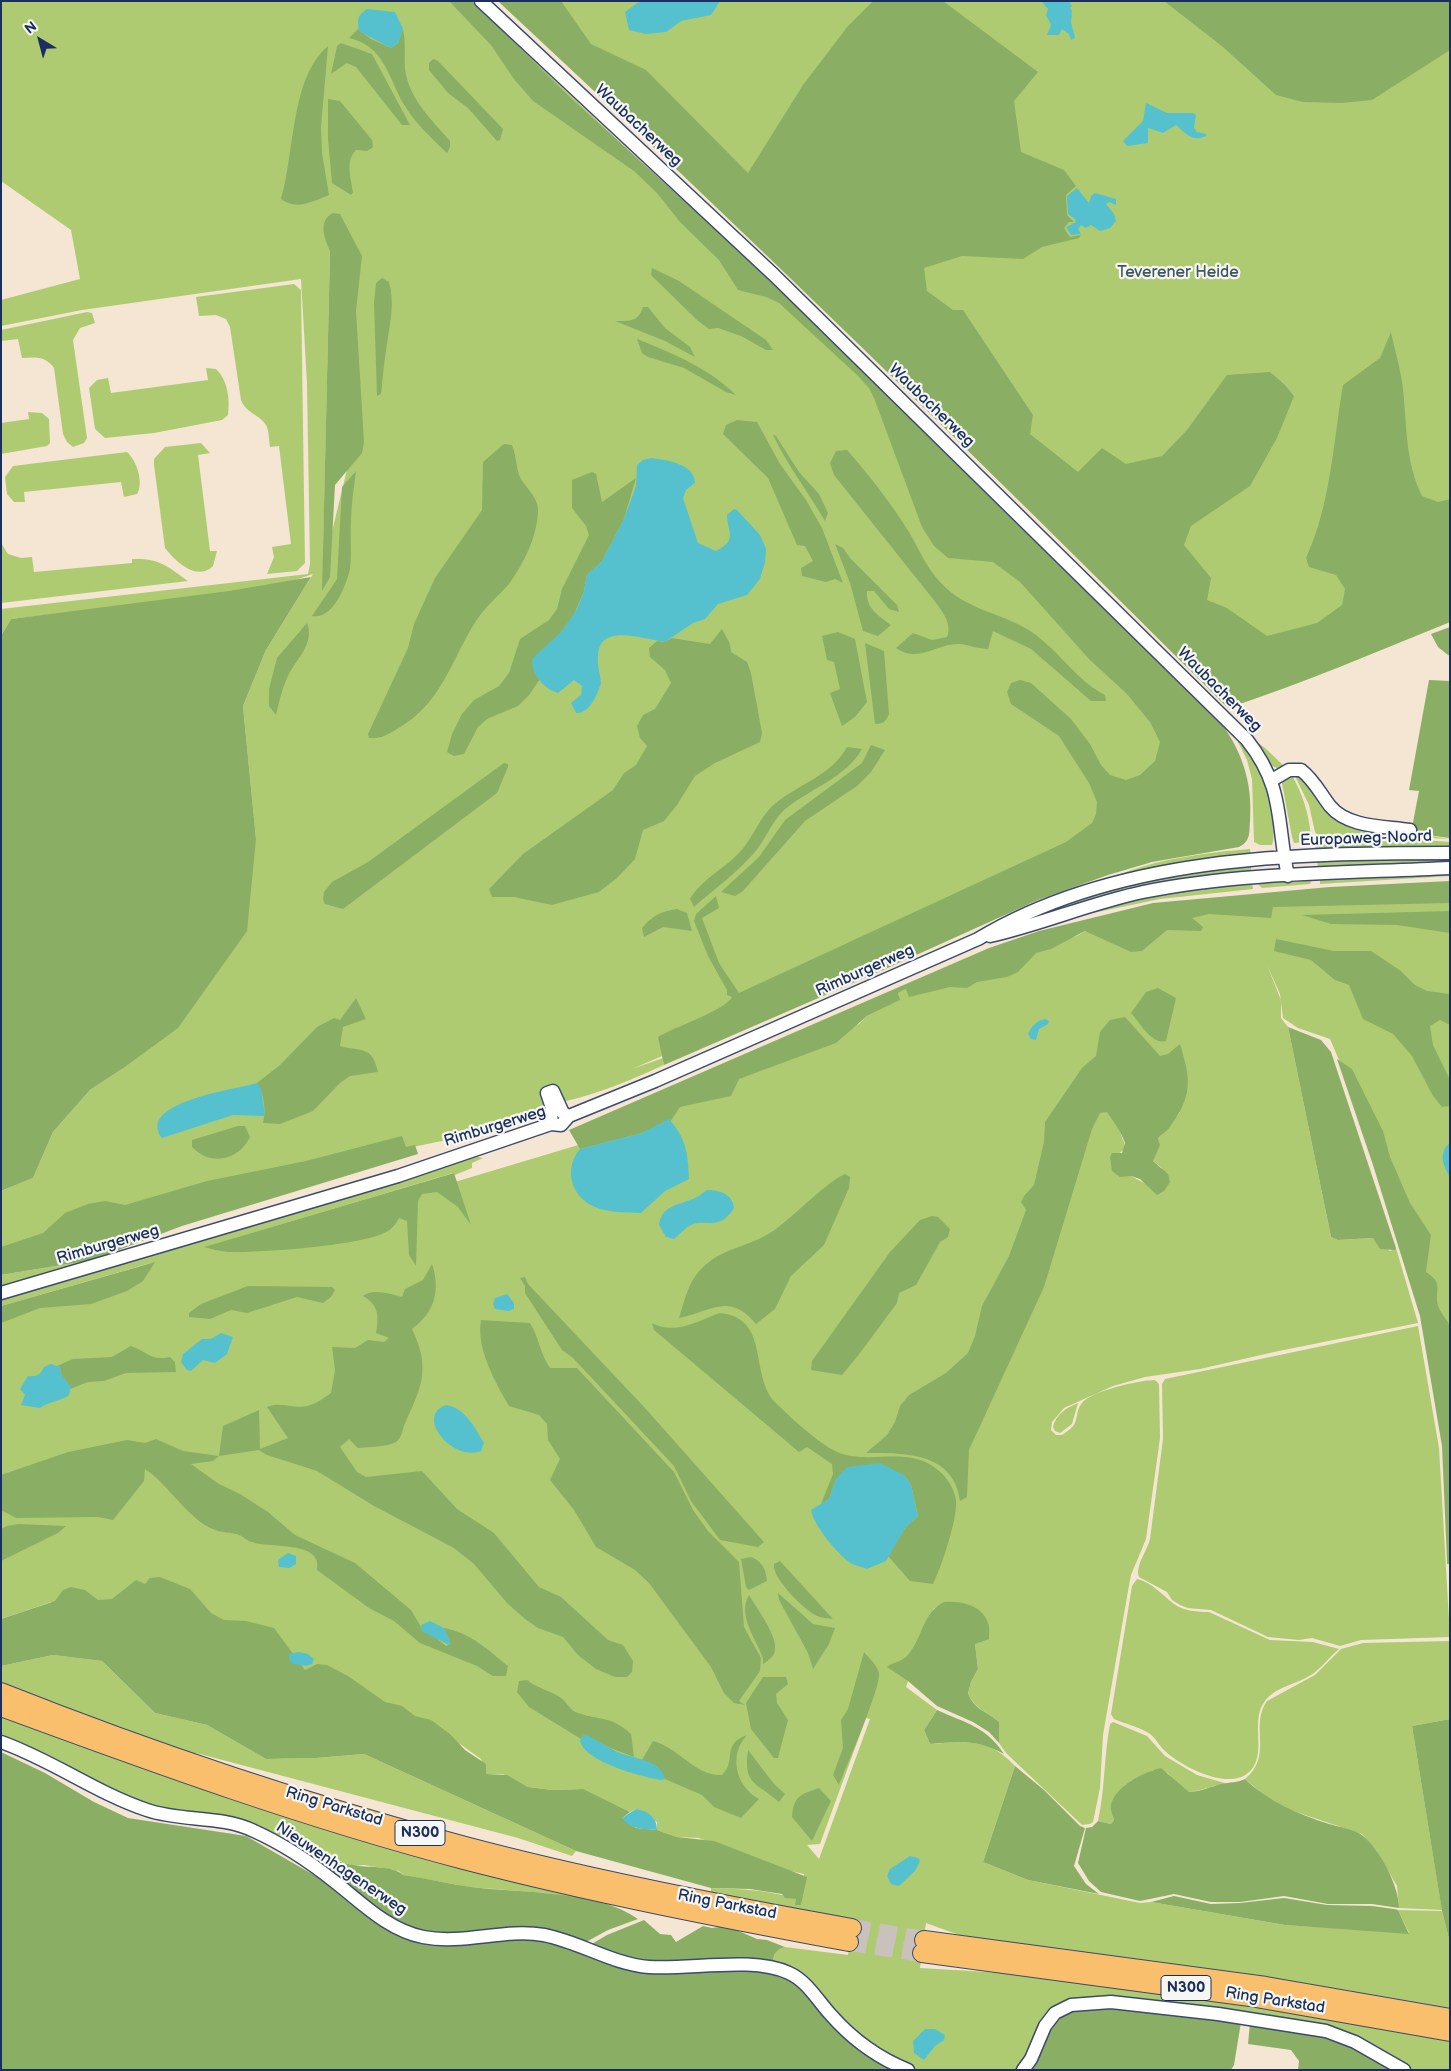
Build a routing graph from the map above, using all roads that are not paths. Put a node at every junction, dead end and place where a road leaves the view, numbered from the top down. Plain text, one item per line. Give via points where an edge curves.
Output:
1 (481, 1) edge
2 (1272, 780) junction
3 (1410, 830) dead end
4 (1450, 853) edge
5 (1284, 858) junction
6 (1450, 868) edge
7 (1288, 876) junction
8 (978, 939) junction
9 (569, 1116) junction
10 (551, 1124) junction
11 (1, 1293) edge
12 (1, 1692) edge
13 (1, 1707) edge
14 (1, 1742) edge
15 (1450, 2018) edge
16 (1450, 2032) edge
17 (908, 2070) edge
18 (1023, 2070) edge
19 (1404, 2070) edge

1 - 2 street, Waubacherweg via 774,275 1201,694 1247,740
2 - 3 street, Europaweg-Noord via 1289,770 1301,770 1344,818
2 - 5 street, Waubacherweg via 1279,805
4 - 5 street, Europaweg-Noord
5 - 7 street, Waubacherweg
5 - 8 street, Rimburgerweg via 1226,862 1161,872 1048,905 1003,923
6 - 7 street, Europaweg-Noord
7 - 8 street, Rimburgerweg via 1144,892
8 - 9 street, Rimburgerweg
9 - 10 street, Rimburgerweg via 561,1125
9 - 10 street via 563,1113 550,1092
10 - 11 street, Rimburgerweg via 370,1184
12 - 13 highway, Ring Parkstad / N300 via 223,1773 464,1846 851,1935 649,1904 462,1859 218,1785
14 - 17 street, Nieuwenhagenerweg via 123,1802 155,1813 229,1822 255,1831 292,1851 393,1926 423,1937 457,1939 530,1934 553,1938 633,1965 755,1966 785,1971 800,1980 834,2019 865,2047
15 - 16 highway, Ring Parkstad / N300 via 1266,1986 923,1947 1250,1997
18 - 19 street via 1055,2013 1071,2005 1111,2002 1326,2031 1355,2042

